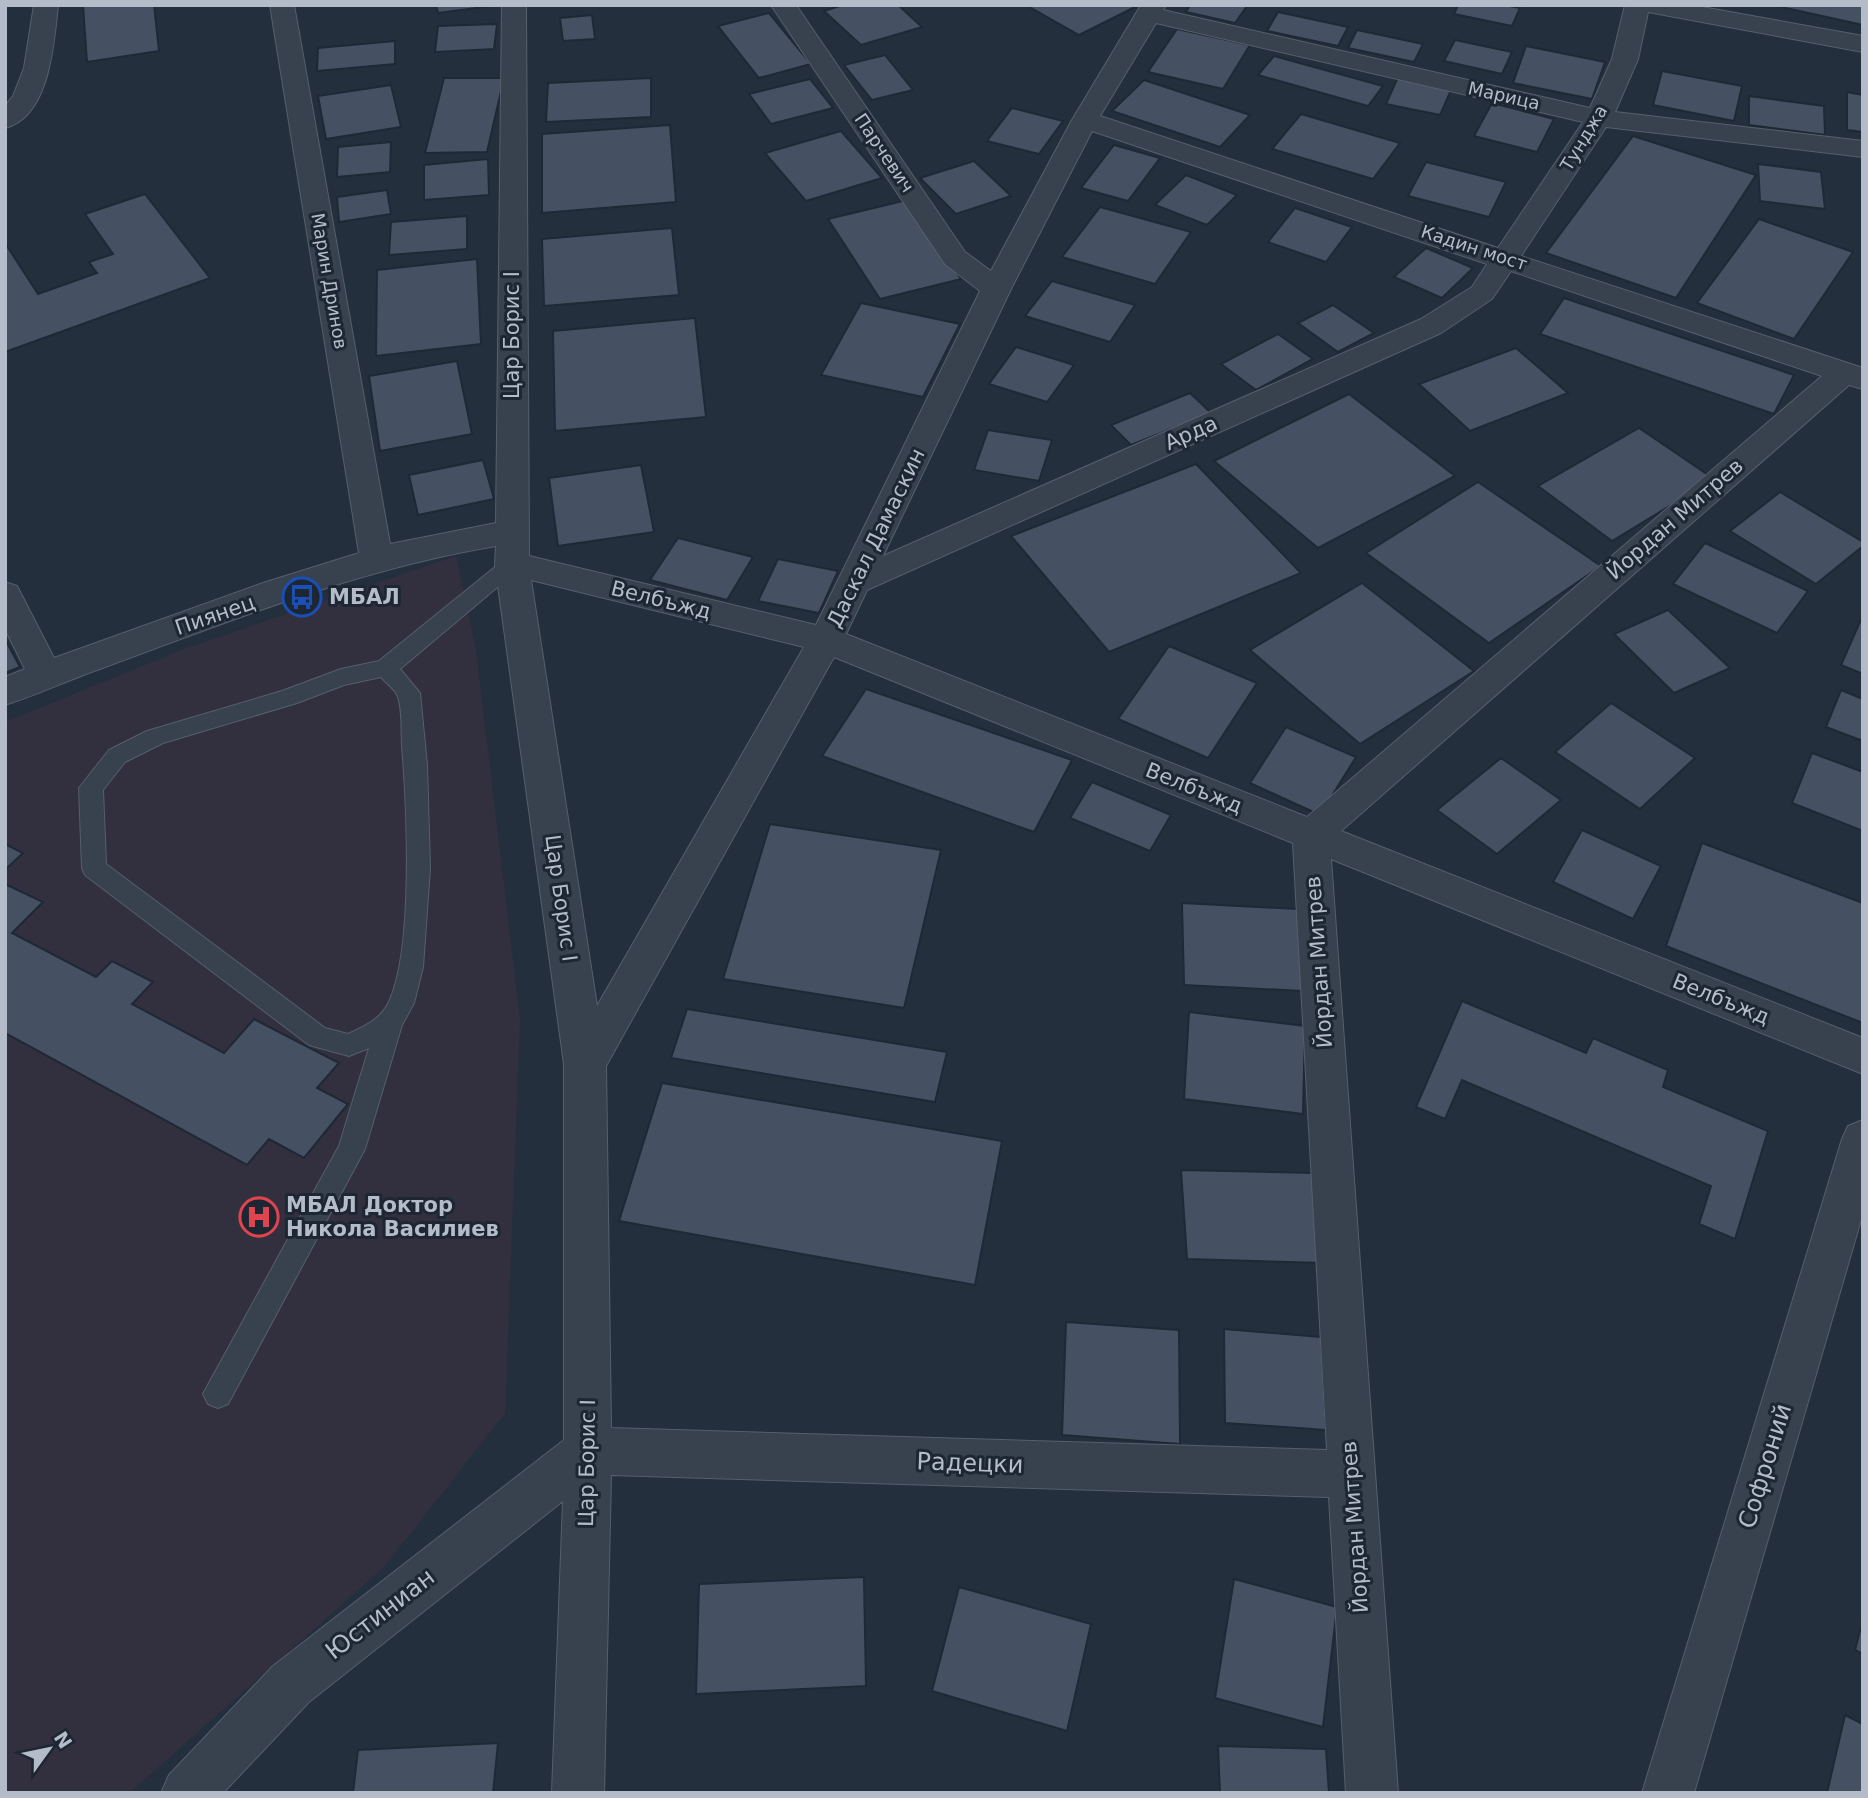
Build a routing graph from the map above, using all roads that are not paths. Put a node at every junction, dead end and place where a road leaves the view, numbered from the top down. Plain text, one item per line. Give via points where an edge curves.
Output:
1 (46, 5) edge
2 (282, 5) edge
3 (514, 5) edge
4 (783, 5) edge
5 (1637, 5) edge
6 (1649, 5) edge
7 (1152, 9) edge
8 (1863, 44) edge
9 (1599, 118) junction
10 (5, 120) edge
11 (1085, 120) junction
12 (1863, 149) edge
13 (1506, 259) junction
14 (996, 289) junction
15 (1853, 376) edge
16 (512, 548) junction
17 (376, 558) junction
18 (856, 581) junction
19 (5, 594) edge
20 (826, 640) junction
21 (386, 668) junction
22 (45, 675) junction
23 (5, 692) edge
24 (1311, 835) junction
25 (389, 1026) junction
26 (1863, 1056) edge
27 (585, 1064) junction
28 (1863, 1139) edge
29 (218, 1394) dead end
30 (588, 1451) junction
31 (1351, 1474) junction
32 (187, 1793) edge
33 (578, 1793) edge
34 (1372, 1793) edge
35 (1668, 1793) edge

1 - 10 street via 36,74 25,101
2 - 17 street, Марин Дринов
3 - 16 street, Цар Борис I
4 - 14 street, Парчевич via 956,258
5 - 9 street, Тунджа via 1625,58
6 - 8 street
7 - 9 street, Марица
7 - 11 street, Даскал Дамаскин
9 - 12 street, Марица
9 - 13 street, Тунджа
11 - 13 street, Кадин мост
11 - 14 street, Даскал Дамаскин
13 - 15 street, Кадин мост
13 - 18 street, Арда via 1482,293 1431,326
14 - 18 street, Даскал Дамаскин
15 - 24 street, Йордан Митрев
16 - 17 street, Пиянец via 457,539
16 - 20 street, Велбъжд
16 - 21 lane
16 - 27 street, Цар Борис I
17 - 22 street, Пиянец
18 - 20 street, Даскал Дамаскин
19 - 22 street
20 - 24 street, Велбъжд
20 - 27 street, Даскал Дамаскин
21 - 25 lane via 409,693 419,880 408,986
21 - 25 lane via 341,677 155,737 117,757 91,788 94,868 318,1037 349,1045
22 - 23 street, Пиянец
24 - 26 street, Велбъжд
24 - 31 street, Йордан Митрев
25 - 29 lane via 352,1149
27 - 30 street, Цар Борис I
28 - 35 street, Софроний
30 - 31 street, Радецки
30 - 32 street, Юстиниан via 291,1684
30 - 33 street, Цар Борис I
31 - 34 street, Йордан Митрев

